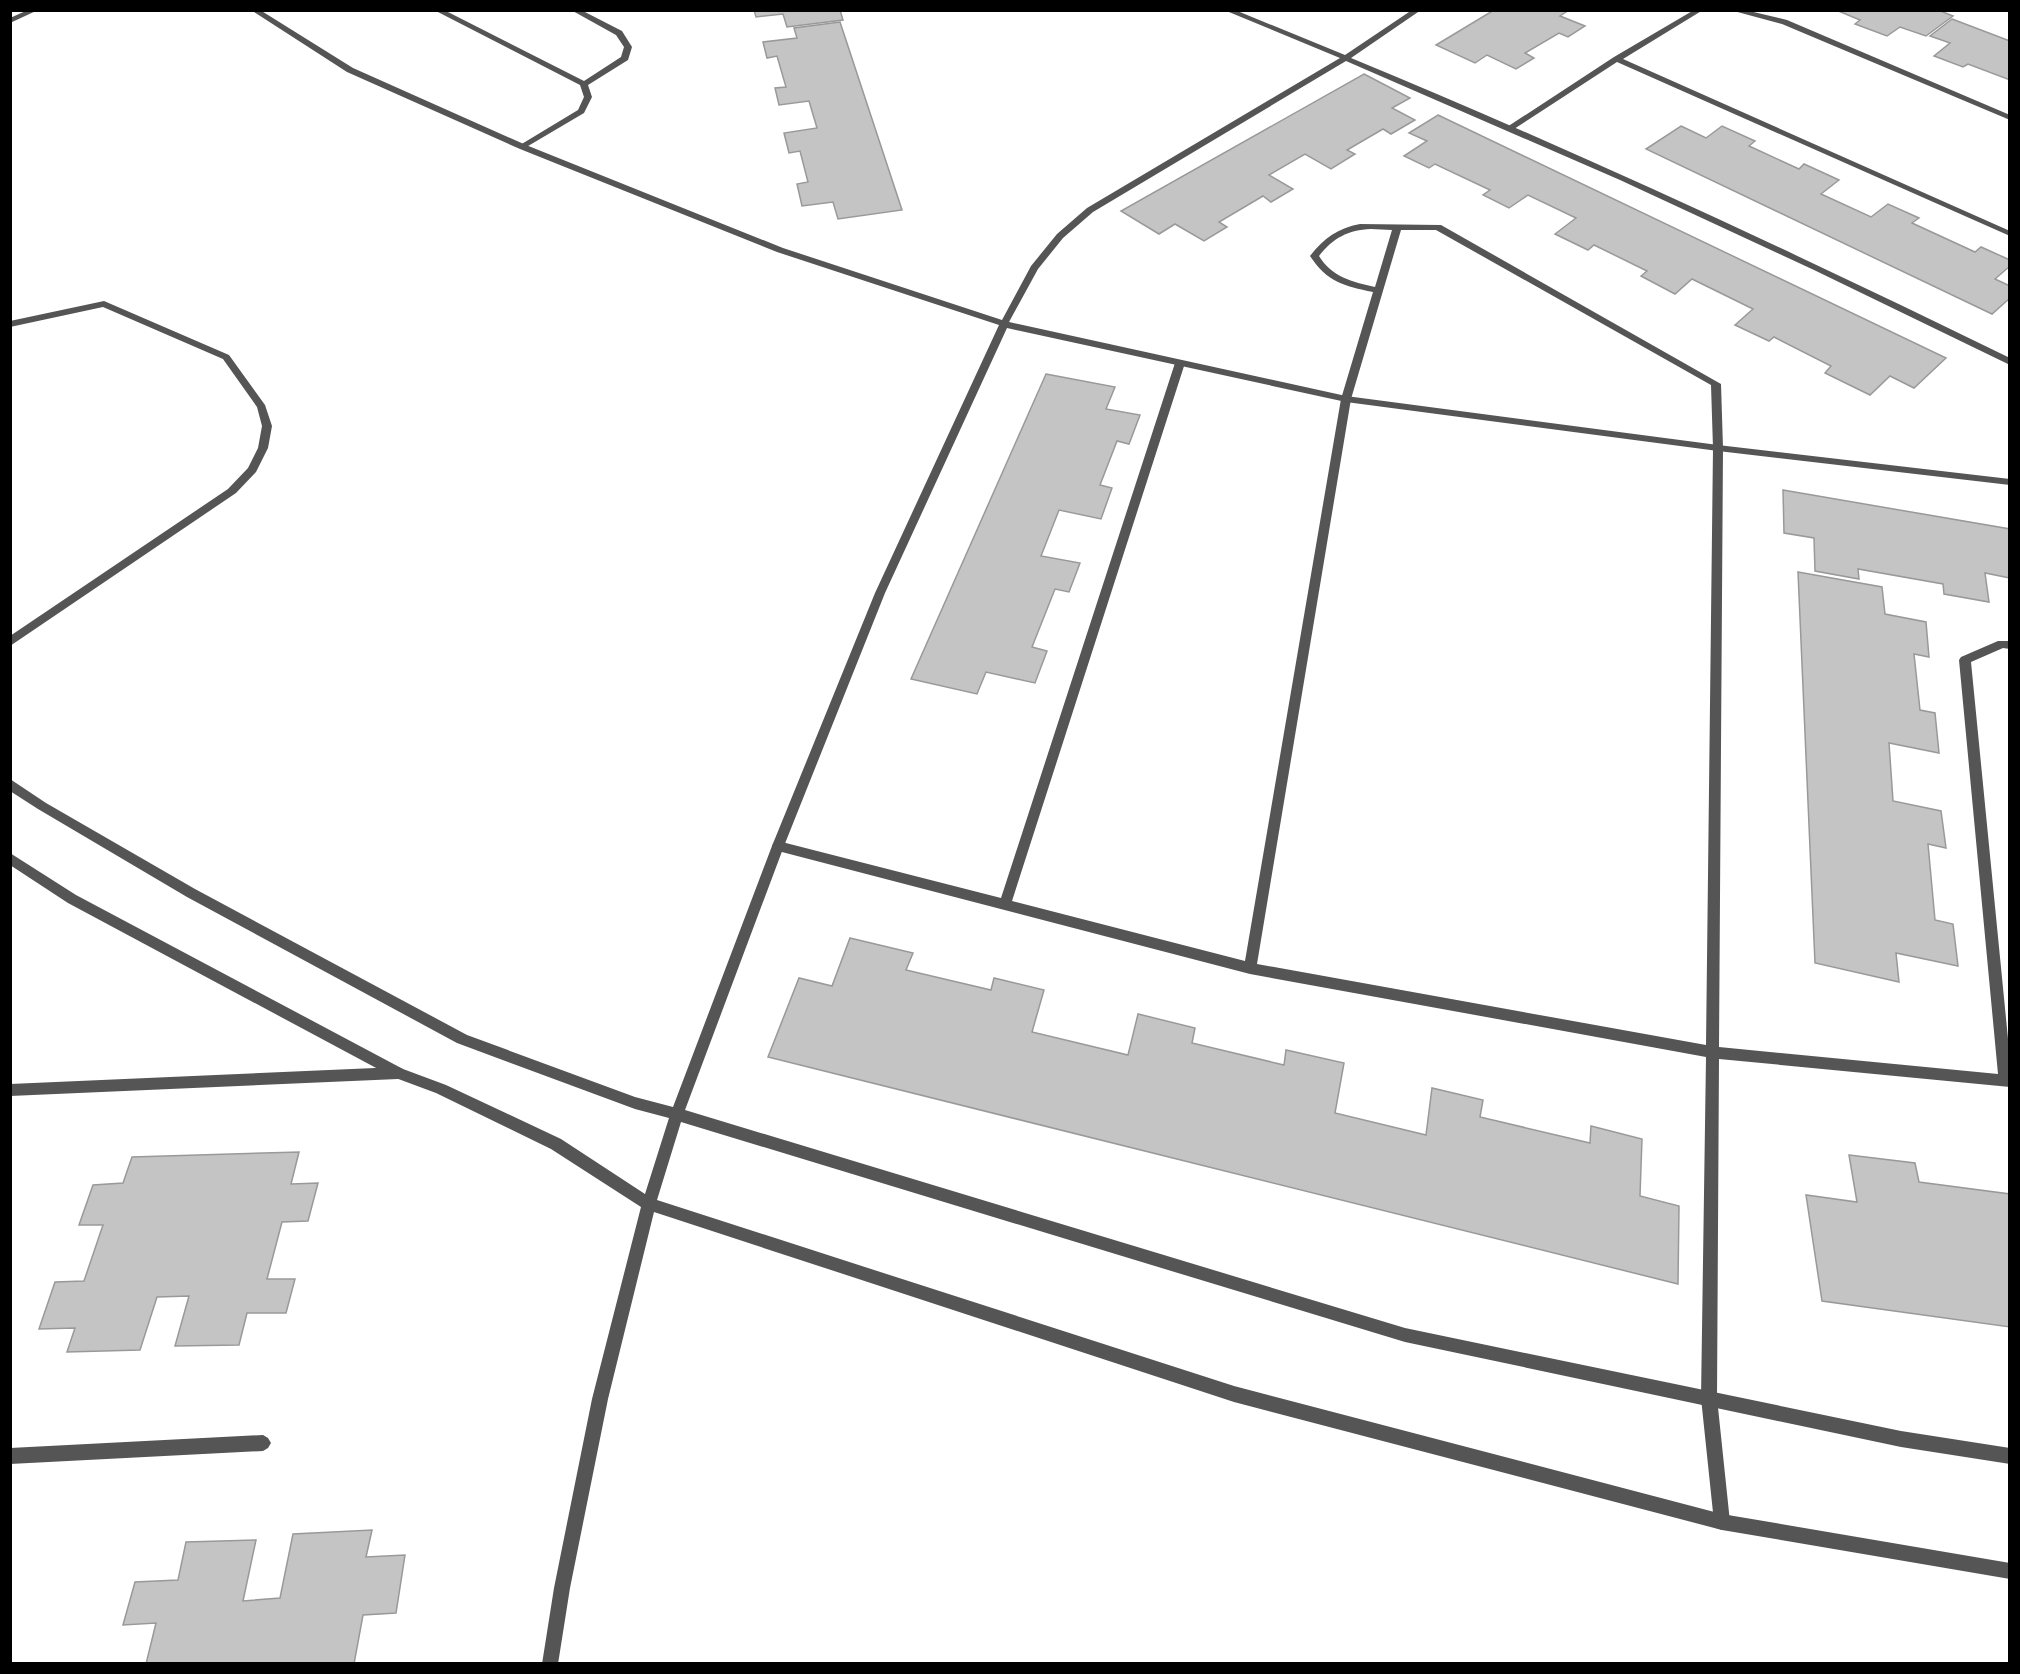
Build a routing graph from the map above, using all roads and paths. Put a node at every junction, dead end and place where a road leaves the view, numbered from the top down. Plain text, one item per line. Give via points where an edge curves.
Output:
1 (34, 10) edge
2 (254, 10) edge
3 (437, 10) edge
4 (574, 10) edge
5 (1227, 10) edge
6 (1418, 10) edge
7 (1700, 10) edge
8 (1733, 10) edge
9 (10, 21) edge
10 (1347, 57) junction
11 (1617, 59) junction
12 (584, 84) junction
13 (2010, 117) edge
14 (1511, 127) junction
15 (524, 147) junction
16 (1397, 228) junction
17 (2010, 234) edge
18 (1378, 290) junction
19 (10, 324) edge
20 (1004, 324) junction
21 (2010, 362) edge
22 (1180, 363) junction
23 (1346, 399) junction
24 (1718, 448) junction
25 (2010, 482) edge
26 (10, 642) edge
27 (2010, 645) edge
28 (10, 784) edge
29 (778, 846) junction
30 (10, 858) edge
31 (1005, 905) junction
32 (1250, 968) junction
33 (1713, 1052) junction
34 (398, 1073) junction
35 (2007, 1081) edge
36 (10, 1090) edge
37 (677, 1114) junction
38 (649, 1204) junction
39 (1709, 1398) junction
40 (263, 1443) dead end
41 (10, 1456) edge
42 (2010, 1456) edge
43 (1722, 1522) junction
44 (2010, 1570) edge
45 (550, 1664) edge

1 - 9 street
2 - 15 street via 350,70
3 - 12 street
4 - 12 street via 618,33 628,47 625,58
5 - 10 street
6 - 10 street
7 - 11 street
8 - 13 street via 1784,22
10 - 14 street
10 - 20 street via 1090,210 1060,236 1034,268
11 - 14 street
11 - 17 street
12 - 15 street via 588,97 581,111
14 - 21 street
15 - 20 street via 780,249
16 - 18 street
16 - 18 street via 1349,228 1326,241 1314,256 1321,269 1342,282
16 - 24 street via 1438,227 1716,384
18 - 23 street
19 - 26 street via 104,304 226,357 262,407 267,426 256,463 232,491
20 - 22 street
20 - 29 street via 880,593
22 - 23 street
22 - 31 street
23 - 24 street
23 - 32 street
24 - 25 street
24 - 33 street
27 - 35 street via 2002,644 1965,660
28 - 37 street via 191,893 462,1039 634,1103
29 - 31 street
29 - 37 street
30 - 34 street via 72,899
31 - 32 street
32 - 33 street
33 - 35 street
33 - 39 street
34 - 36 street
34 - 38 street via 441,1089 556,1144
37 - 38 street
37 - 39 street via 1405,1335
38 - 43 street via 1234,1394
38 - 45 street via 600,1399
39 - 42 street
39 - 43 street
40 - 41 street
43 - 44 street

